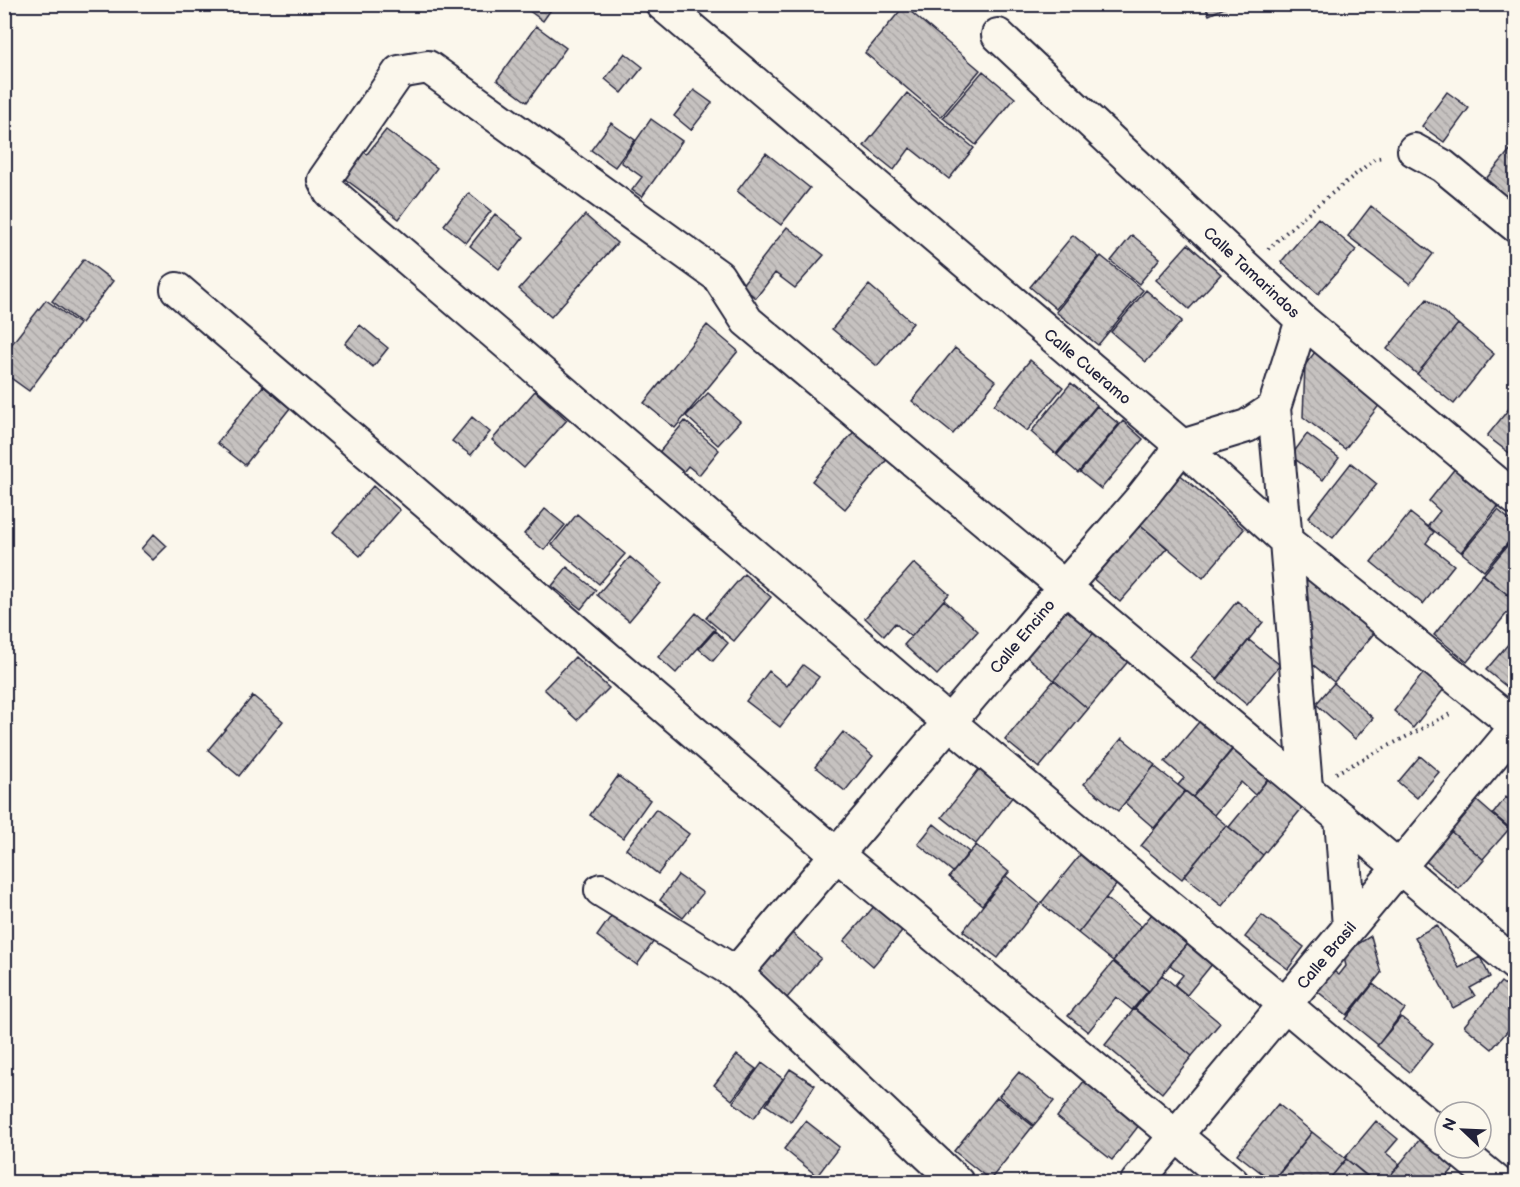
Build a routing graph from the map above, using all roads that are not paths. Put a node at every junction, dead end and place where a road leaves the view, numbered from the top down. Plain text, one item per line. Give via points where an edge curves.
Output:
1 (662, 4) edge
2 (998, 35) dead end
3 (1414, 150) road end
4 (1515, 226) edge
5 (177, 289) dead end
6 (1302, 320) junction
7 (1274, 408) junction
8 (1182, 446) junction
9 (1515, 499) edge
10 (1286, 541) junction
11 (1065, 586) junction
12 (949, 722) junction
13 (1515, 726) edge
14 (1306, 788) junction
15 (1341, 818) junction
16 (836, 854) junction
17 (1399, 867) junction
18 (601, 890) dead end
19 (1349, 927) junction
20 (1515, 965) edge
21 (736, 973) junction
22 (1285, 1005) junction
23 (1433, 1129) edge
24 (1176, 1136) junction
25 (1470, 1160) edge
26 (957, 1182) edge
27 (1137, 1182) edge
28 (1232, 1182) edge
29 (1497, 1182) edge

1 - 8 street, Calle Cueramo
2 - 6 street, Calle Tamarindos
3 - 4 street via 1443,166
5 - 16 street
6 - 7 street
6 - 9 street, Calle Tamarindos
7 - 8 street via 1247,426
7 - 10 street
8 - 10 street, Calle Cueramo
8 - 11 street, Calle Encino
10 - 13 street, Calle Cueramo
10 - 14 street
11 - 12 street, Calle Encino
11 - 12 street via 747,321 718,276 428,67 399,72 324,180 330,192
11 - 14 street
12 - 16 street, Calle Encino
12 - 22 street
13 - 17 street, Calle Brasil
14 - 15 street
15 - 17 street
15 - 19 street
16 - 21 street, Calle Encino
16 - 24 street
17 - 19 street, Calle Brasil
17 - 20 street
18 - 21 street
19 - 22 street, Calle Brasil
21 - 26 street
22 - 23 street
22 - 24 street, Calle Brasil
24 - 27 street, Calle Brasil
24 - 28 street
25 - 29 street

